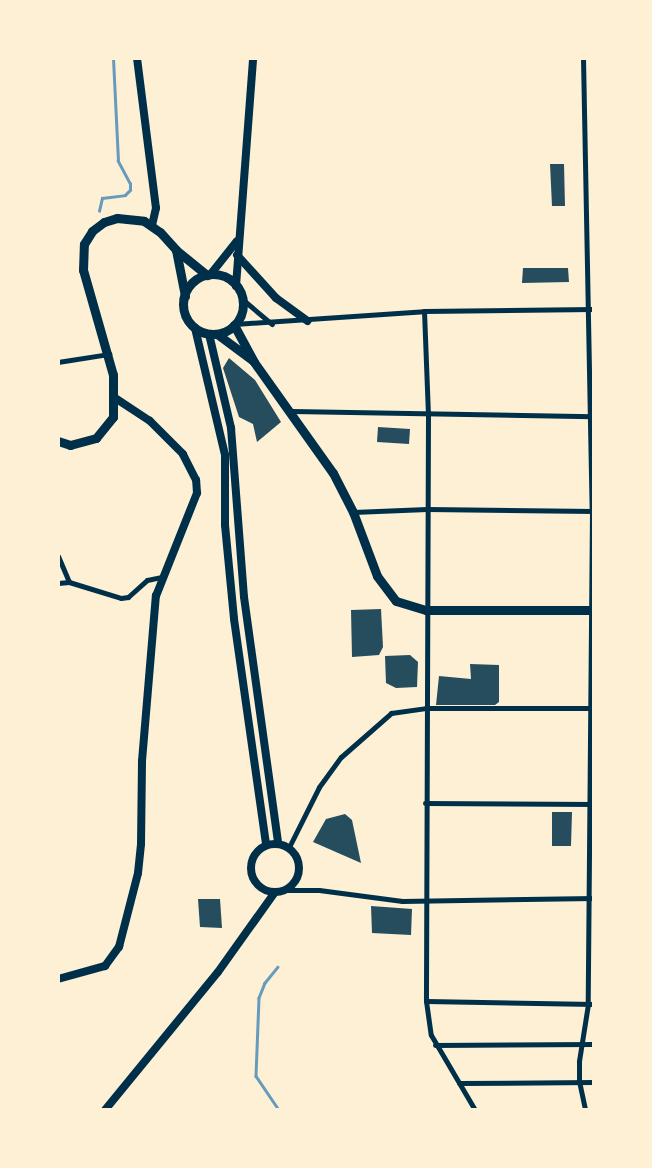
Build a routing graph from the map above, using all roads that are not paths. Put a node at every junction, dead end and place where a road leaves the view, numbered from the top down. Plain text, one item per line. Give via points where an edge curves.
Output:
1 (137, 58) edge
2 (253, 58) edge
3 (583, 58) edge
4 (152, 225) junction
5 (237, 241) junction
6 (176, 250) junction
7 (237, 256) junction
8 (209, 275) junction
9 (236, 286) junction
10 (184, 296) junction
11 (242, 299) junction
12 (591, 309) edge
13 (424, 311) junction
14 (308, 321) junction
15 (272, 324) junction
16 (234, 325) junction
17 (195, 328) junction
18 (213, 334) junction
19 (109, 354) junction
20 (58, 362) edge
21 (254, 362) junction
22 (115, 398) junction
23 (292, 411) junction
24 (428, 415) junction
25 (593, 416) edge
26 (58, 441) edge
27 (427, 509) junction
28 (593, 511) edge
29 (353, 512) junction
30 (58, 556) edge
31 (161, 576) junction
32 (69, 582) junction
33 (58, 583) edge
34 (232, 597) junction
35 (244, 597) junction
36 (426, 610) junction
37 (592, 610) edge
38 (248, 634) junction
39 (236, 635) junction
40 (426, 708) junction
41 (592, 708) edge
42 (425, 803) junction
43 (593, 804) edge
44 (278, 843) junction
45 (266, 845) junction
46 (289, 847) junction
47 (285, 890) junction
48 (275, 892) junction
49 (592, 898) edge
50 (424, 900) junction
51 (58, 979) edge
52 (426, 1001) junction
53 (591, 1004) edge
54 (580, 1044) junction
55 (594, 1044) edge
56 (435, 1045) junction
57 (579, 1082) junction
58 (594, 1082) edge
59 (459, 1083) junction
60 (105, 1110) edge
61 (475, 1110) edge
62 (585, 1110) edge

1 - 4 main road via 156,208
2 - 5 main road
3 - 12 street
4 - 6 main road
4 - 19 main road via 117,218 104,222 84,244 83,270
5 - 7 main road
5 - 8 main road
6 - 8 main road
6 - 10 main road
7 - 9 main road
7 - 14 main road via 276,298
8 - 9 main road via 225,277
8 - 10 main road via 189,286
9 - 11 main road
10 - 17 main road via 184,313
11 - 15 street
11 - 16 main road
12 - 13 street
12 - 25 street
13 - 14 street
13 - 24 street
14 - 15 street
15 - 16 street
16 - 18 main road
16 - 21 main road
17 - 18 main road
17 - 34 main road via 225,455
18 - 21 main road
18 - 35 main road via 231,428
19 - 20 street
19 - 22 main road
21 - 23 main road
22 - 26 main road via 109,424 96,438 70,445
22 - 31 main road via 164,433 183,454 196,481 192,506
23 - 24 street
23 - 29 main road
24 - 25 street
24 - 27 street
25 - 28 street
27 - 28 street
27 - 29 street
27 - 36 street
28 - 37 street
29 - 36 main road via 385,591 409,607
30 - 32 street
31 - 32 street via 121,598
31 - 51 main road via 150,644 141,844 128,912 111,961 97,970
32 - 33 street
34 - 35 main road
34 - 39 main road
35 - 38 main road
36 - 37 main road
36 - 40 street
37 - 41 street
38 - 39 main road
38 - 44 main road
39 - 45 main road
40 - 41 street
40 - 42 street
40 - 46 street via 391,713 341,757 319,788
41 - 43 street
42 - 43 street
42 - 50 street
43 - 49 street
44 - 45 main road
44 - 46 main road
45 - 48 main road via 253,858 252,876 265,890
46 - 47 main road via 300,864 293,884
47 - 48 main road
47 - 50 street
48 - 60 main road via 218,972
49 - 50 street
49 - 53 street
50 - 52 street
52 - 53 street
52 - 56 street
53 - 54 street
54 - 55 street
54 - 56 street
54 - 57 street
56 - 59 street
57 - 58 street
57 - 59 street
57 - 62 street
59 - 61 street

